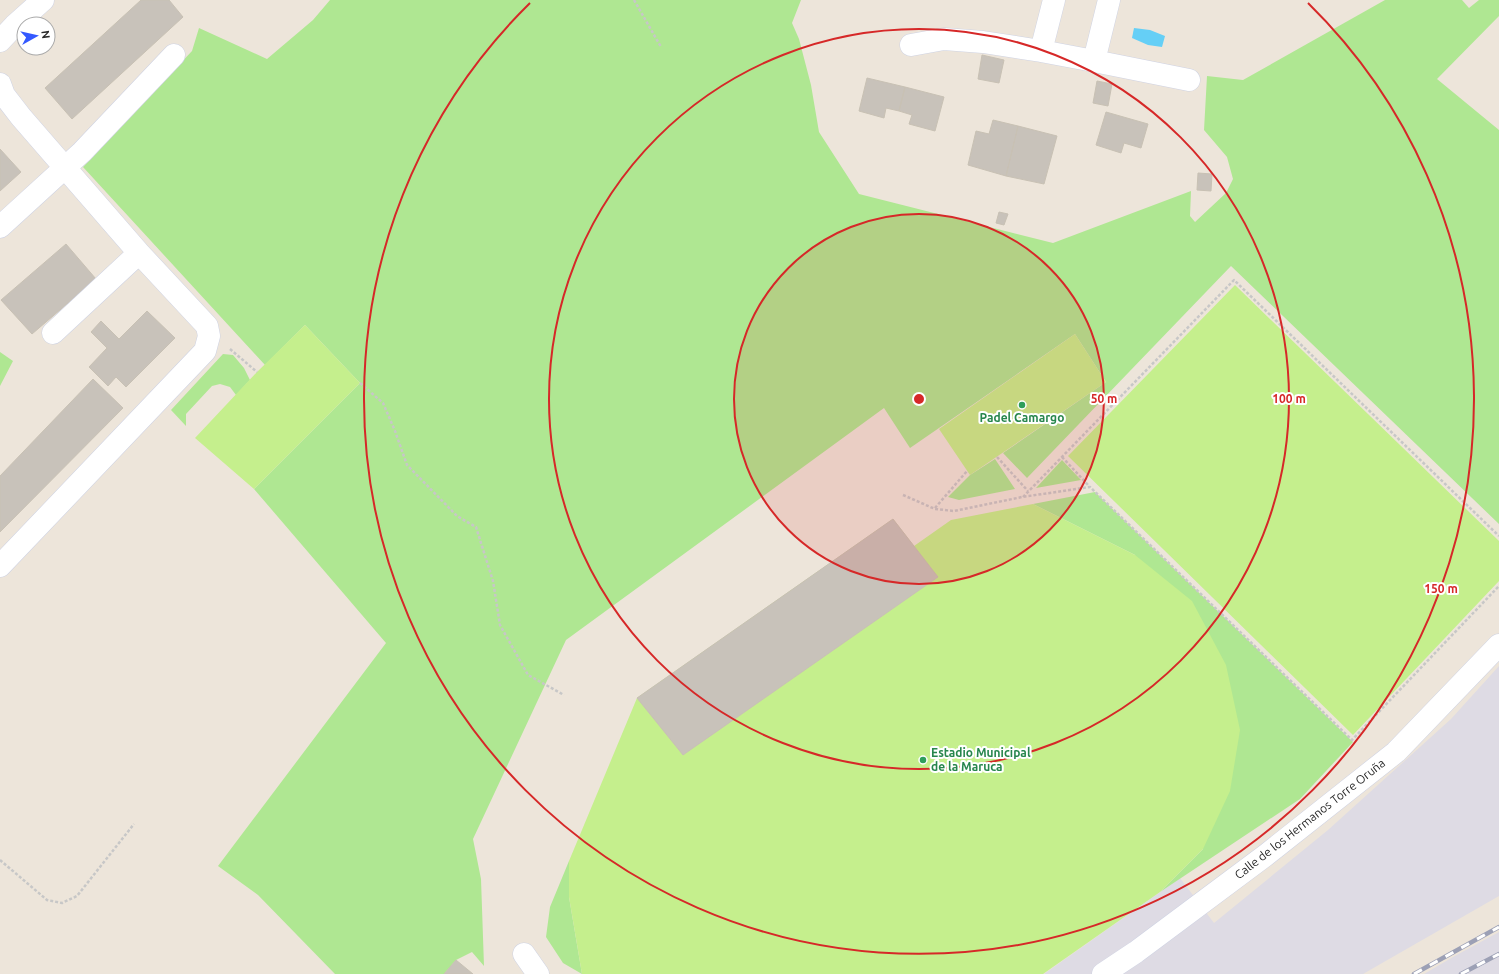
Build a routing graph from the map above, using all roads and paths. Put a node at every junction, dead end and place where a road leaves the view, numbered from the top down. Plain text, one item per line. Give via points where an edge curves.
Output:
1 (44, 0) edge
2 (634, 0) edge
3 (1054, 0) edge
4 (1110, 0) edge
5 (0, 41) edge
6 (911, 45) dead end
7 (661, 46) dead end
8 (1040, 51) junction
9 (174, 55) dead end
10 (1094, 61) junction
11 (1189, 80) dead end
12 (0, 84) edge
13 (64, 168) junction
14 (0, 227) edge
15 (139, 253) junction
16 (53, 333) dead end
17 (209, 336) junction
18 (257, 372) dead end
19 (360, 383) dead end
20 (997, 457) dead end
21 (1062, 457) junction
22 (967, 471) dead end
23 (1090, 487) junction
24 (1028, 492) junction
25 (903, 495) dead end
26 (1022, 497) junction
27 (935, 508) junction
28 (1499, 536) edge
29 (0, 566) edge
30 (1499, 586) edge
31 (1499, 645) edge
32 (564, 696) dead end
33 (134, 824) dead end
34 (0, 860) edge
35 (524, 954) dead end
36 (538, 974) edge
37 (1103, 974) edge

1 - 5 street
2 - 7 path
3 - 8 street
4 - 10 street
6 - 8 street via 944,40 983,42
8 - 10 street
9 - 13 street
10 - 11 street
12 - 13 street via 8,101
13 - 14 street
13 - 15 street
15 - 16 street
15 - 17 street via 207,326
17 - 18 path via 229,347
17 - 29 street via 205,351
19 - 32 path via 383,403 407,465 456,516 476,527 493,580 500,625 528,675
20 - 24 path
21 - 23 path
21 - 24 path
21 - 28 path via 1234,280
22 - 27 path
23 - 26 path
23 - 30 path via 1352,740
24 - 26 path
25 - 27 path
26 - 27 path via 954,511
31 - 37 street, Calle de los Hermanos Torre Oruña via 1396,752 1266,855
33 - 34 path via 77,896 62,903 48,900
35 - 36 street

